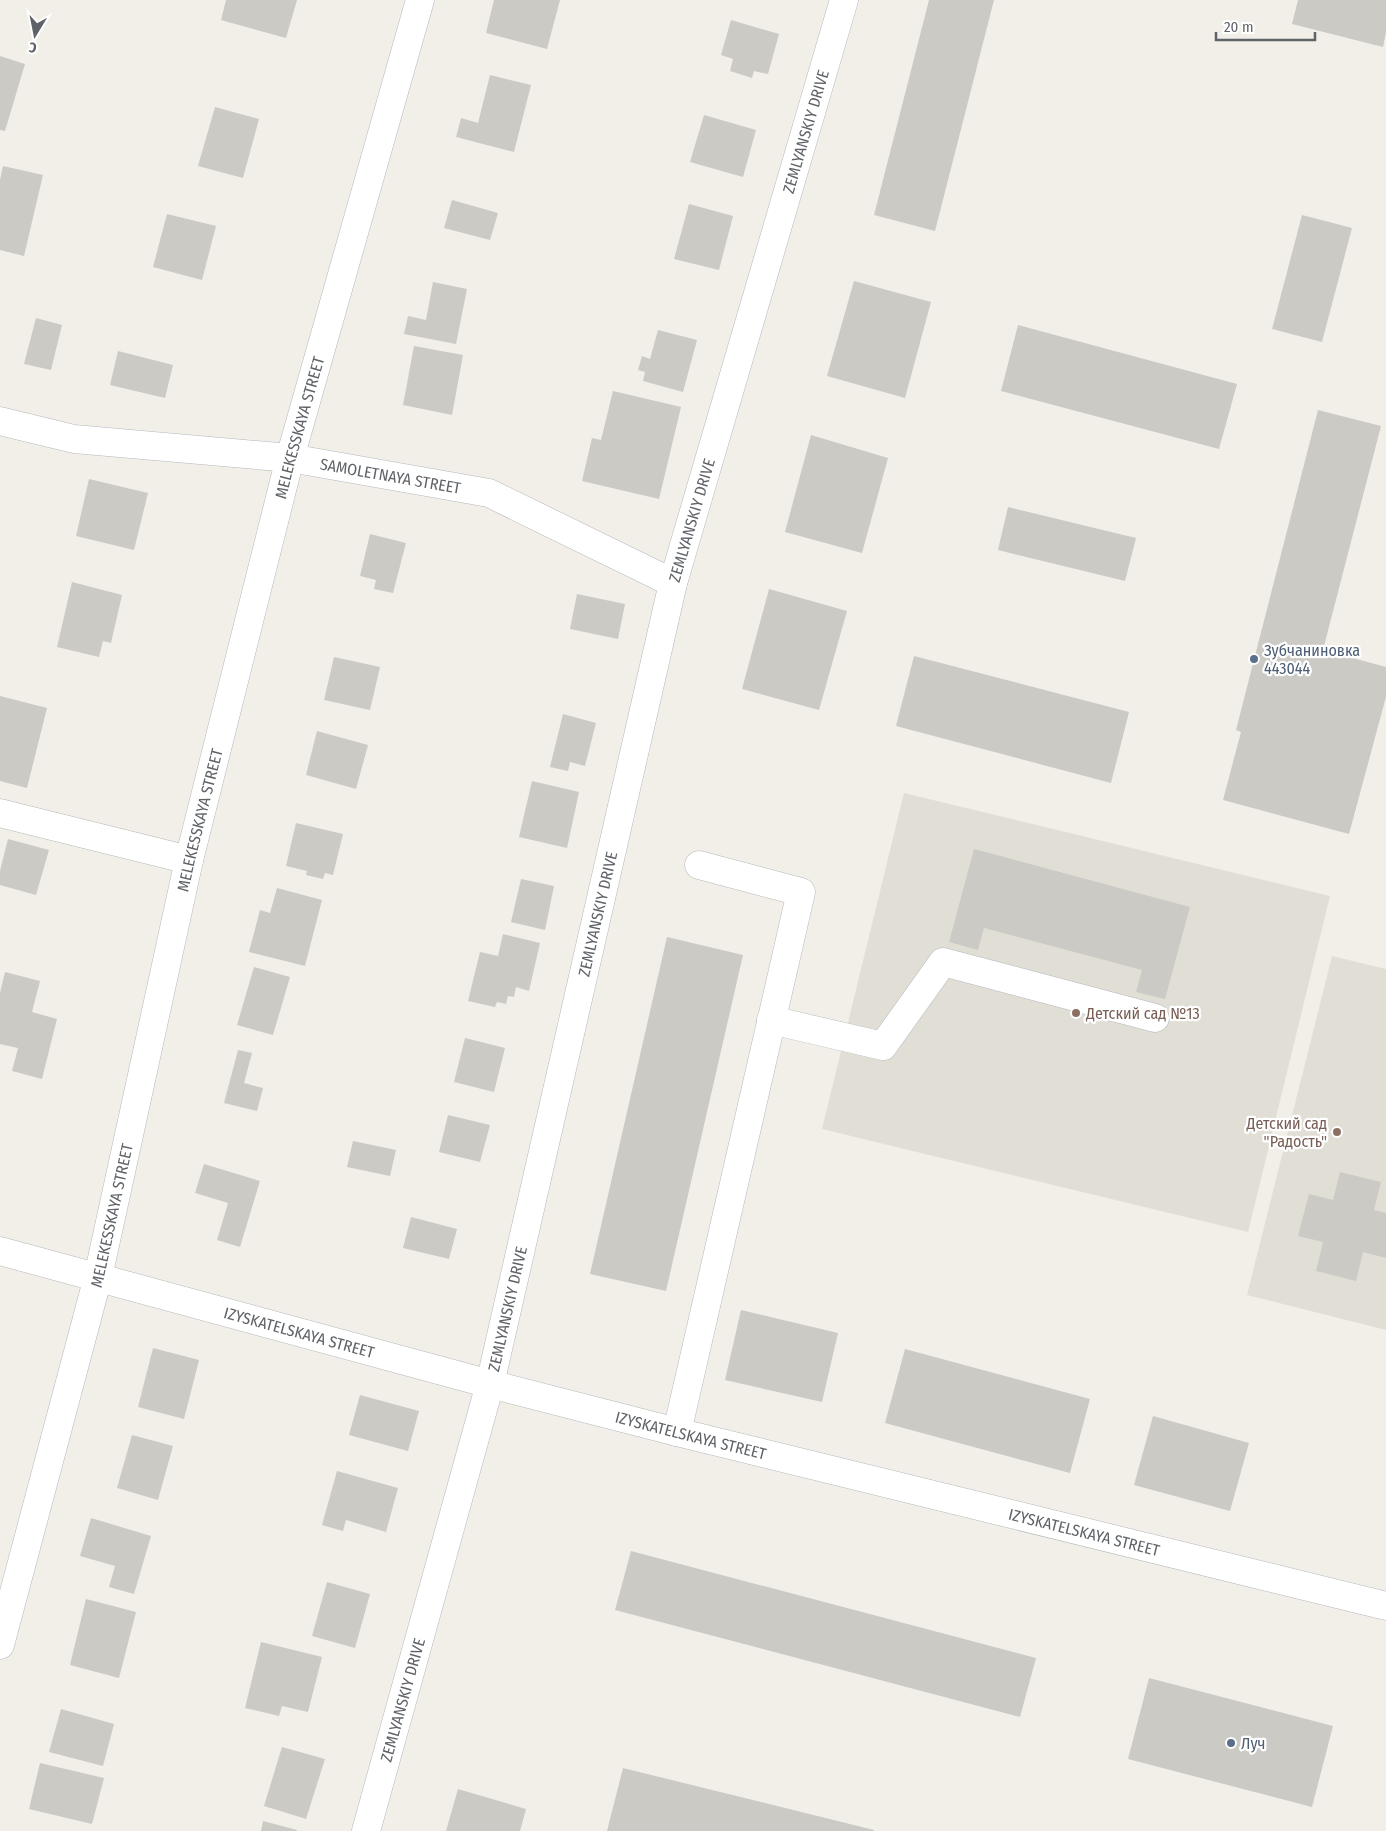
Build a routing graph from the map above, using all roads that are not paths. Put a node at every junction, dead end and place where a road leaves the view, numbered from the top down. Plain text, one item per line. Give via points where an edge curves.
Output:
1 (420, 0) edge
2 (844, 0) edge
3 (0, 421) edge
4 (290, 458) junction
5 (673, 582) junction
6 (0, 813) edge
7 (189, 860) junction
8 (700, 865) dead end
9 (1155, 1018) dead end
10 (771, 1020) junction
11 (0, 1251) edge
12 (98, 1277) junction
13 (490, 1384) junction
14 (677, 1432) junction
15 (1386, 1606) edge
16 (0, 1645) edge
17 (366, 1831) edge

1 - 4 street, MELEKESSKAYA STREET
2 - 5 street, ZEMLYANSKIY DRIVE
3 - 4 street, SAMOLETNAYA STREET via 74,439
4 - 5 street, SAMOLETNAYA STREET via 489,493
4 - 7 street, MELEKESSKAYA STREET
5 - 13 street, ZEMLYANSKIY DRIVE
6 - 7 street
7 - 12 street, MELEKESSKAYA STREET
8 - 10 street via 800,892
9 - 10 street via 942,962 884,1046
10 - 14 street
11 - 12 street, IZYSKATELSKAYA STREET
12 - 13 street, IZYSKATELSKAYA STREET
12 - 16 street, MELEKESSKAYA STREET
13 - 14 street, IZYSKATELSKAYA STREET
13 - 17 street, ZEMLYANSKIY DRIVE
14 - 15 street, IZYSKATELSKAYA STREET

